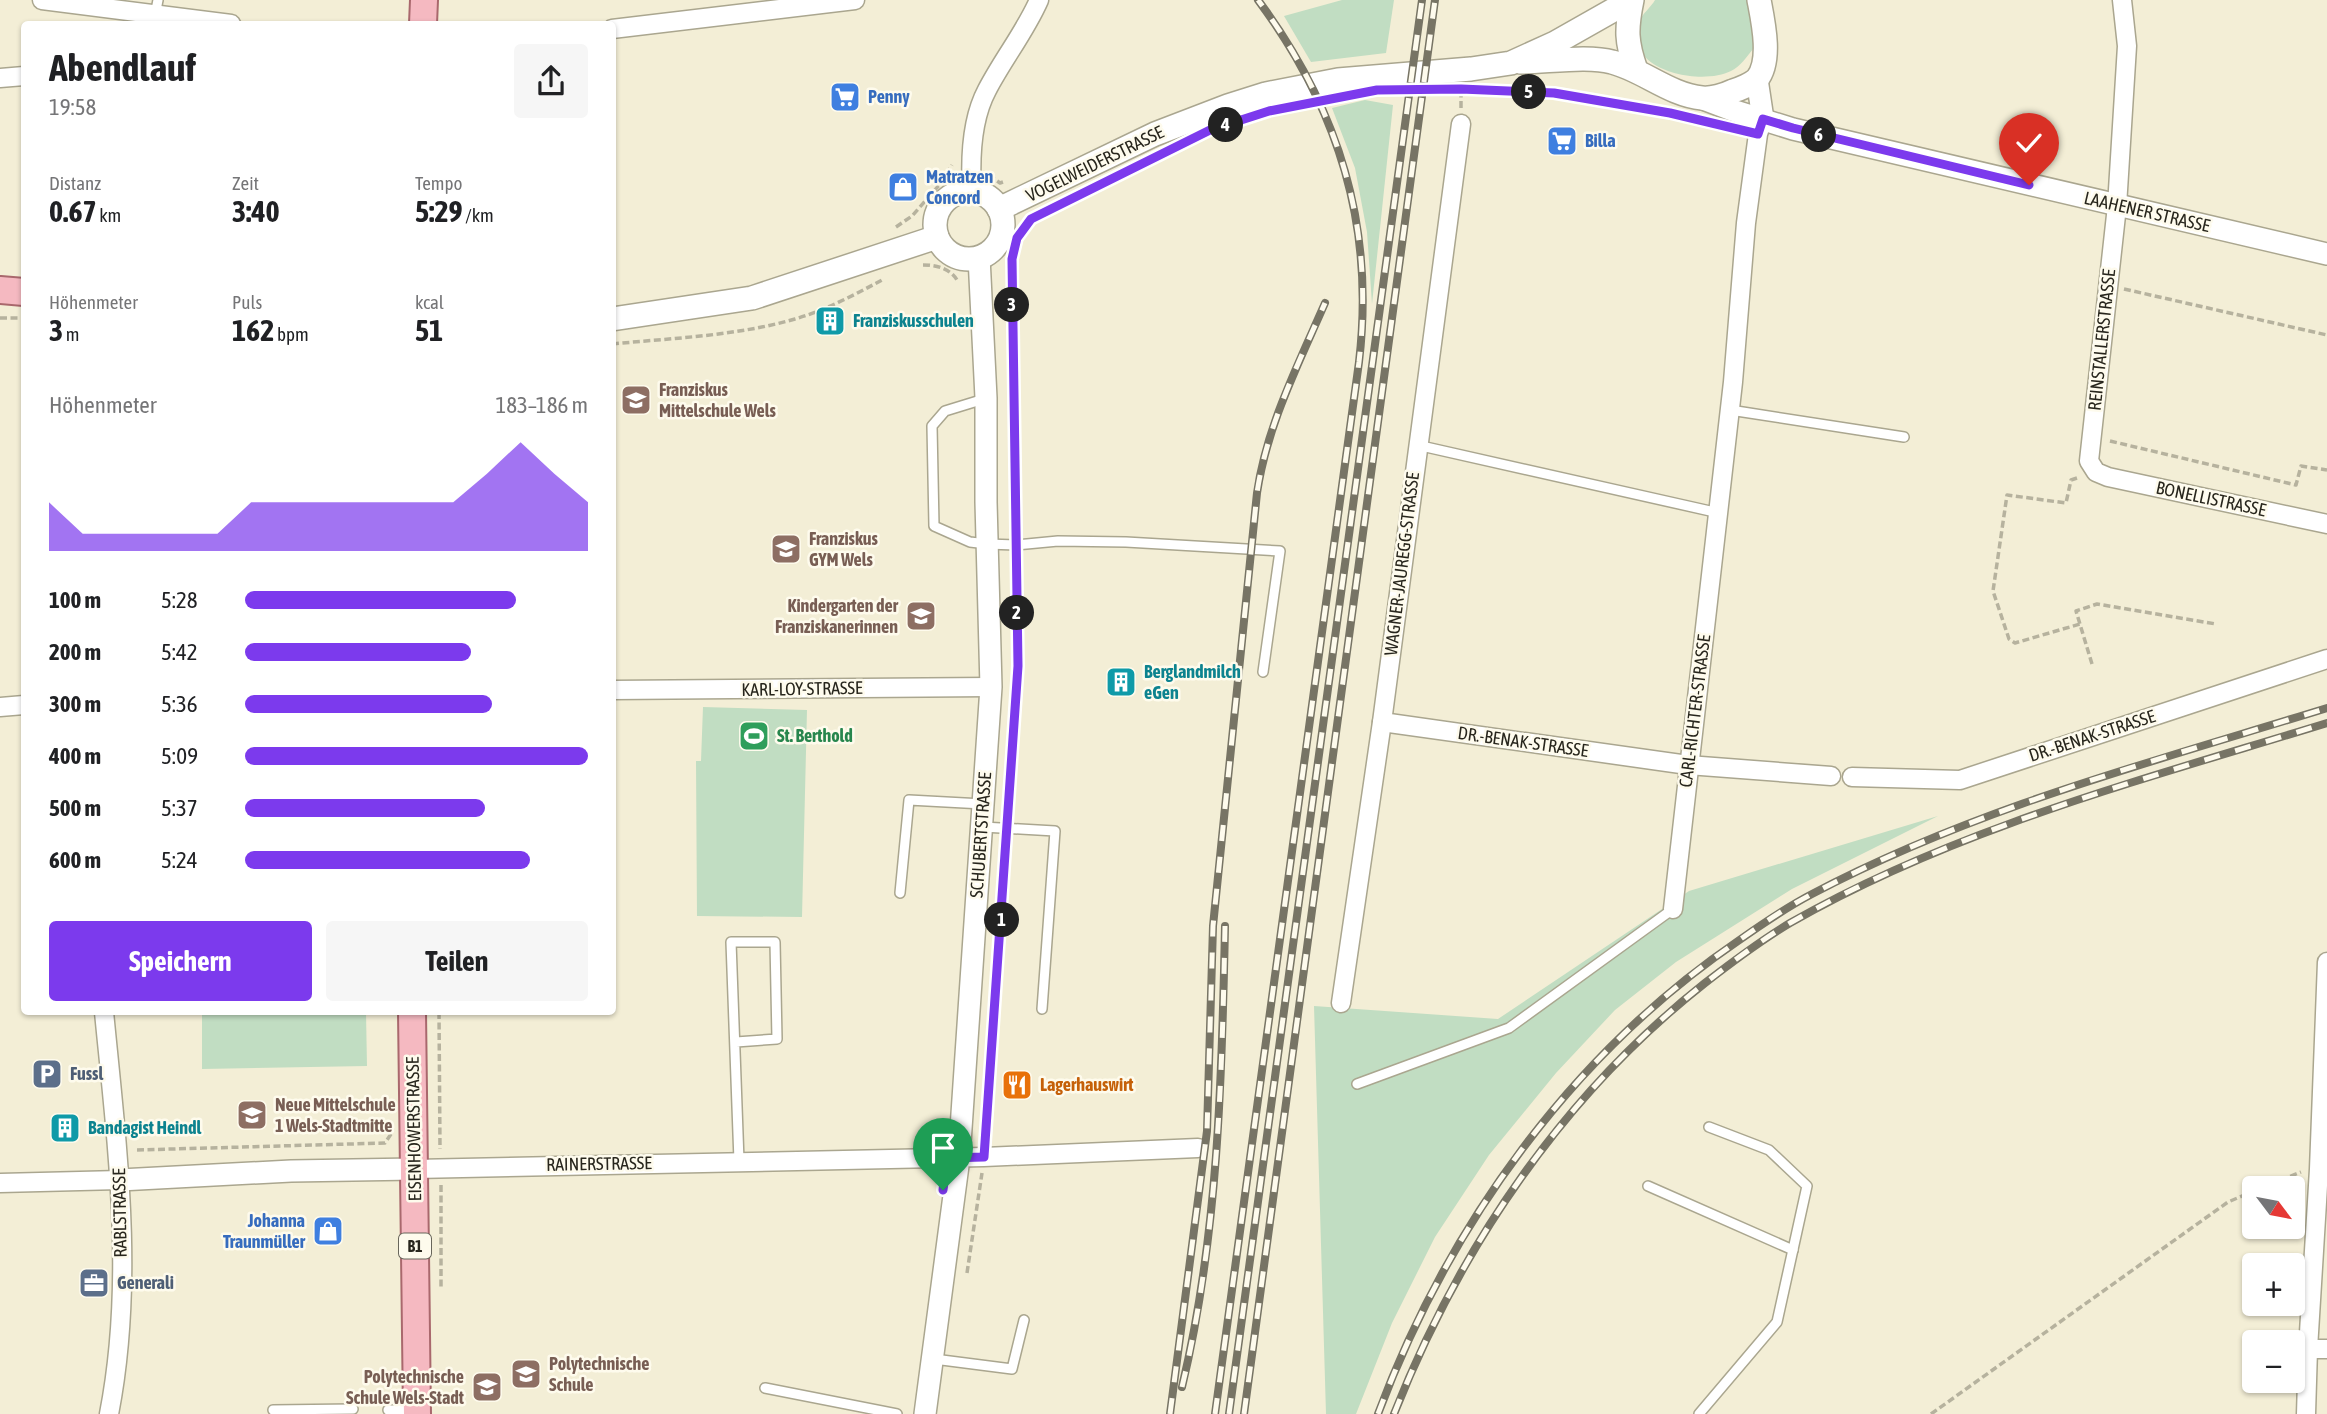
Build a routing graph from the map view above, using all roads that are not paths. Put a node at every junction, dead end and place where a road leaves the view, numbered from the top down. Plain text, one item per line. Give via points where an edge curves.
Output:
1 (42, 0) edge
2 (424, 0) edge
3 (855, 0) edge
4 (1039, 0) edge
5 (1632, 0) edge
6 (1759, 0) edge
7 (2122, 0) edge
8 (157, 8) edge
9 (126, 18) edge
10 (217, 21) edge
11 (423, 21) edge
12 (616, 29) edge
13 (1511, 63) junction
14 (1636, 70) junction
15 (21, 76) edge
16 (0, 78) edge
17 (1757, 79) junction
18 (1703, 99) junction
19 (1763, 119) junction
20 (1461, 124) dead end
21 (972, 191) junction
22 (2117, 206) junction
23 (999, 209) junction
24 (937, 237) junction
25 (2327, 254) edge
26 (979, 257) junction
27 (0, 290) edge
28 (21, 292) edge
29 (616, 318) edge
30 (986, 398) junction
31 (1730, 410) junction
32 (1904, 437) dead end
33 (1417, 445) junction
34 (2096, 472) joint
35 (1719, 513) junction
36 (2327, 524) edge
37 (987, 544) junction
38 (2327, 659) edge
39 (1263, 673) dead end
40 (991, 687) junction
41 (616, 690) edge
42 (21, 705) edge
43 (0, 707) edge
44 (1382, 722) junction
45 (1689, 765) junction
46 (1831, 776) dead end
47 (1852, 777) dead end
48 (983, 804) junction
49 (981, 827) junction
50 (900, 893) dead end
51 (1673, 909) joint
52 (2327, 962) edge
53 (1341, 1003) dead end
54 (1042, 1009) dead end
55 (104, 1015) edge
56 (412, 1015) edge
57 (736, 1042) junction
58 (1357, 1084) dead end
59 (1709, 1127) dead end
60 (1198, 1148) dead end
61 (959, 1158) junction
62 (739, 1161) junction
63 (428, 1169) junction
64 (120, 1180) junction
65 (0, 1183) edge
66 (1648, 1186) dead end
67 (1793, 1250) junction
68 (1024, 1320) dead end
69 (2308, 1349) junction
70 (2327, 1349) edge
71 (932, 1359) junction
72 (765, 1388) dead end
73 (353, 1409) dead end
74 (273, 1410) dead end
75 (388, 1410) dead end
76 (417, 1412) edge
77 (109, 1414) edge
78 (897, 1414) edge
79 (925, 1414) edge
80 (1699, 1414) edge
81 (2306, 1414) edge

1 - 9 street
2 - 11 main road
3 - 12 street
4 - 21 street via 986,92 972,138
5 - 13 main road, VOGELWEIDERSTRASSE
5 - 14 main road via 1627,36
6 - 17 main road via 1765,54
7 - 22 street, REINSTALLERSTRASSE via 2127,46
8 - 9 street
8 - 10 street
13 - 14 main road via 1598,60
13 - 23 main road, VOGELWEIDERSTRASSE via 1338,80 1266,94 1155,134
14 - 18 main road
15 - 16 street
17 - 18 main road
17 - 19 street
18 - 19 street, LAAHENER STRASSE
19 - 22 street, LAAHENER STRASSE
19 - 31 street, CARL-RICHTER-STRASSE via 1746,222
20 - 33 street, WAGNER-JAUREGG-STRASSE
21 - 23 main road via 992,200
21 - 24 main road via 958,193 940,207
22 - 25 street, LAAHENER STRASSE
22 - 34 street, REINSTALLERSTRASSE via 2089,461
23 - 26 main road via 1002,231 988,254
24 - 26 main road via 957,256
24 - 29 main road via 752,298
26 - 30 street, SCHUBERTSTRASSE
27 - 28 main road
30 - 37 street, SCHUBERTSTRASSE
30 - 37 lane via 944,411 932,426 934,526 970,542
31 - 32 lane
31 - 35 street, CARL-RICHTER-STRASSE
33 - 35 lane
33 - 44 street, WAGNER-JAUREGG-STRASSE
34 - 36 street, BONELLISTRASSE
35 - 45 street, CARL-RICHTER-STRASSE
37 - 39 lane via 1126,542 1280,551
37 - 40 street, SCHUBERTSTRASSE
38 - 47 street, DR.-BENAK-STRASSE via 1960,780
40 - 41 street, KARL-LOY-STRASSE
40 - 48 street, SCHUBERTSTRASSE
42 - 43 street
44 - 45 street, DR.-BENAK-STRASSE
44 - 53 street, WAGNER-JAUREGG-STRASSE
45 - 46 street, DR.-BENAK-STRASSE
45 - 51 street, CARL-RICHTER-STRASSE
48 - 49 street, SCHUBERTSTRASSE
48 - 50 lane via 909,800
49 - 54 lane via 1055,831
49 - 61 street, SCHUBERTSTRASSE
51 - 58 lane via 1509,1028
52 - 69 street
55 - 64 street, RABLSTRASSE
56 - 63 main road, EISENHOWERSTRASSE / B1 via 414,1132
57 - 57 lane via 731,942 775,942 776,1039
57 - 62 lane
59 - 67 lane via 1769,1150 1807,1186
60 - 61 street, RAINERSTRASSE
61 - 62 street, RAINERSTRASSE
61 - 71 street, SCHUBERTSTRASSE
62 - 63 street, RAINERSTRASSE
63 - 64 street, RAINERSTRASSE
63 - 76 main road, EISENHOWERSTRASSE / B1
64 - 65 street, RAINERSTRASSE
64 - 77 street, RABLSTRASSE via 122,1287
66 - 67 lane
67 - 80 lane via 1777,1322
68 - 71 lane via 1012,1369
69 - 70 street
69 - 81 street
71 - 79 street, SCHUBERTSTRASSE
72 - 78 lane
73 - 74 lane
75 - 76 lane

